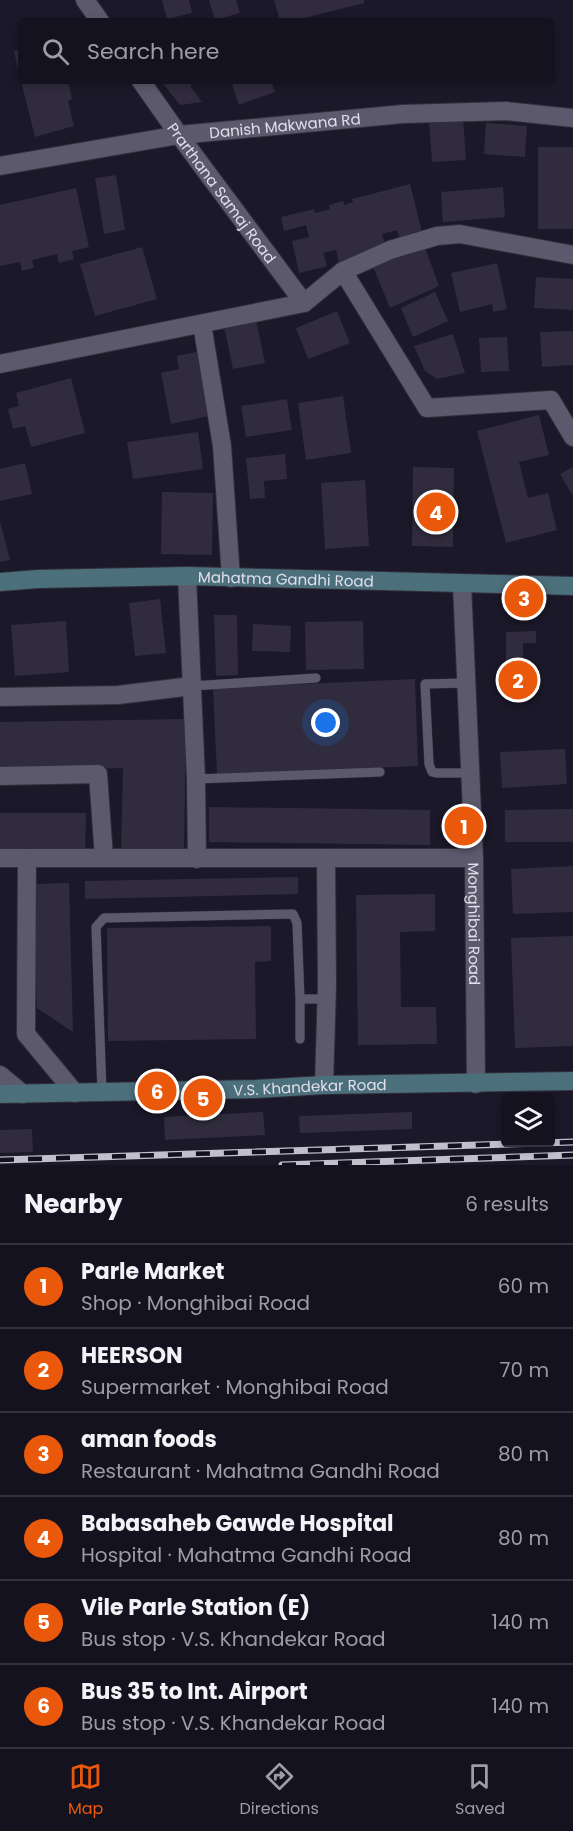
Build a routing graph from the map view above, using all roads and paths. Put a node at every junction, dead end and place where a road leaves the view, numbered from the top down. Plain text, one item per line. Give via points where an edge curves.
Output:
1 (85, 0) edge
2 (98, 18) edge
3 (143, 84) edge
4 (573, 118) edge
5 (179, 135) junction
6 (0, 166) edge
7 (573, 255) edge
8 (343, 271) junction
9 (304, 303) junction
10 (202, 324) junction
11 (0, 364) edge
12 (573, 437) edge
13 (187, 576) junction
14 (231, 578) junction
15 (0, 582) edge
16 (462, 584) junction
17 (573, 586) edge
18 (316, 678) dead end
19 (466, 682) junction
20 (192, 686) junction
21 (0, 697) edge
22 (380, 772) dead end
23 (470, 773) junction
24 (0, 776) edge
25 (196, 778) junction
26 (0, 858) edge
27 (27, 858) junction
28 (104, 858) junction
29 (326, 858) junction
30 (474, 858) junction
31 (197, 859) junction
32 (300, 999) junction
33 (326, 999) junction
34 (300, 1039) dead end
35 (0, 1075) edge
36 (573, 1081) edge
37 (476, 1083) junction
38 (324, 1085) junction
39 (102, 1092) junction
40 (75, 1093) junction
41 (0, 1094) edge
42 (22, 1094) junction

1 - 2 street
3 - 5 street, Prarthana Samaj Road
4 - 5 street, Danish Makwana Rd via 506,111 403,114
5 - 6 street, Danish Makwana Rd
5 - 9 street, Prarthana Samaj Road
7 - 8 street via 460,234 437,236 390,250
8 - 9 street
8 - 12 street via 427,408 551,400
9 - 10 street
10 - 11 street
10 - 14 street via 222,446
13 - 14 street, Mahatma Gandhi Road
13 - 15 street, Mahatma Gandhi Road
13 - 20 street
14 - 16 street, Mahatma Gandhi Road
16 - 17 street, Mahatma Gandhi Road
16 - 19 street, Monghibai Road
18 - 20 lane
19 - 23 street, Monghibai Road
19 - 23 lane via 422,684 430,768 436,773
20 - 21 street via 118,695
20 - 25 street
22 - 25 lane
23 - 30 street, Monghibai Road
24 - 28 street via 98,774
25 - 31 street
26 - 27 street
27 - 28 street
27 - 40 street via 26,1034
28 - 31 street
29 - 30 street
29 - 31 street
29 - 33 street
30 - 37 street, Monghibai Road
32 - 33 lane
32 - 34 lane
32 - 39 lane via 297,922 293,914 104,918 96,927
33 - 38 street
35 - 42 street
36 - 37 street, V.S. Khandekar Road
37 - 38 street, V.S. Khandekar Road
38 - 39 street, V.S. Khandekar Road
39 - 40 street, V.S. Khandekar Road
40 - 42 street, V.S. Khandekar Road
41 - 42 street, V.S. Khandekar Road

